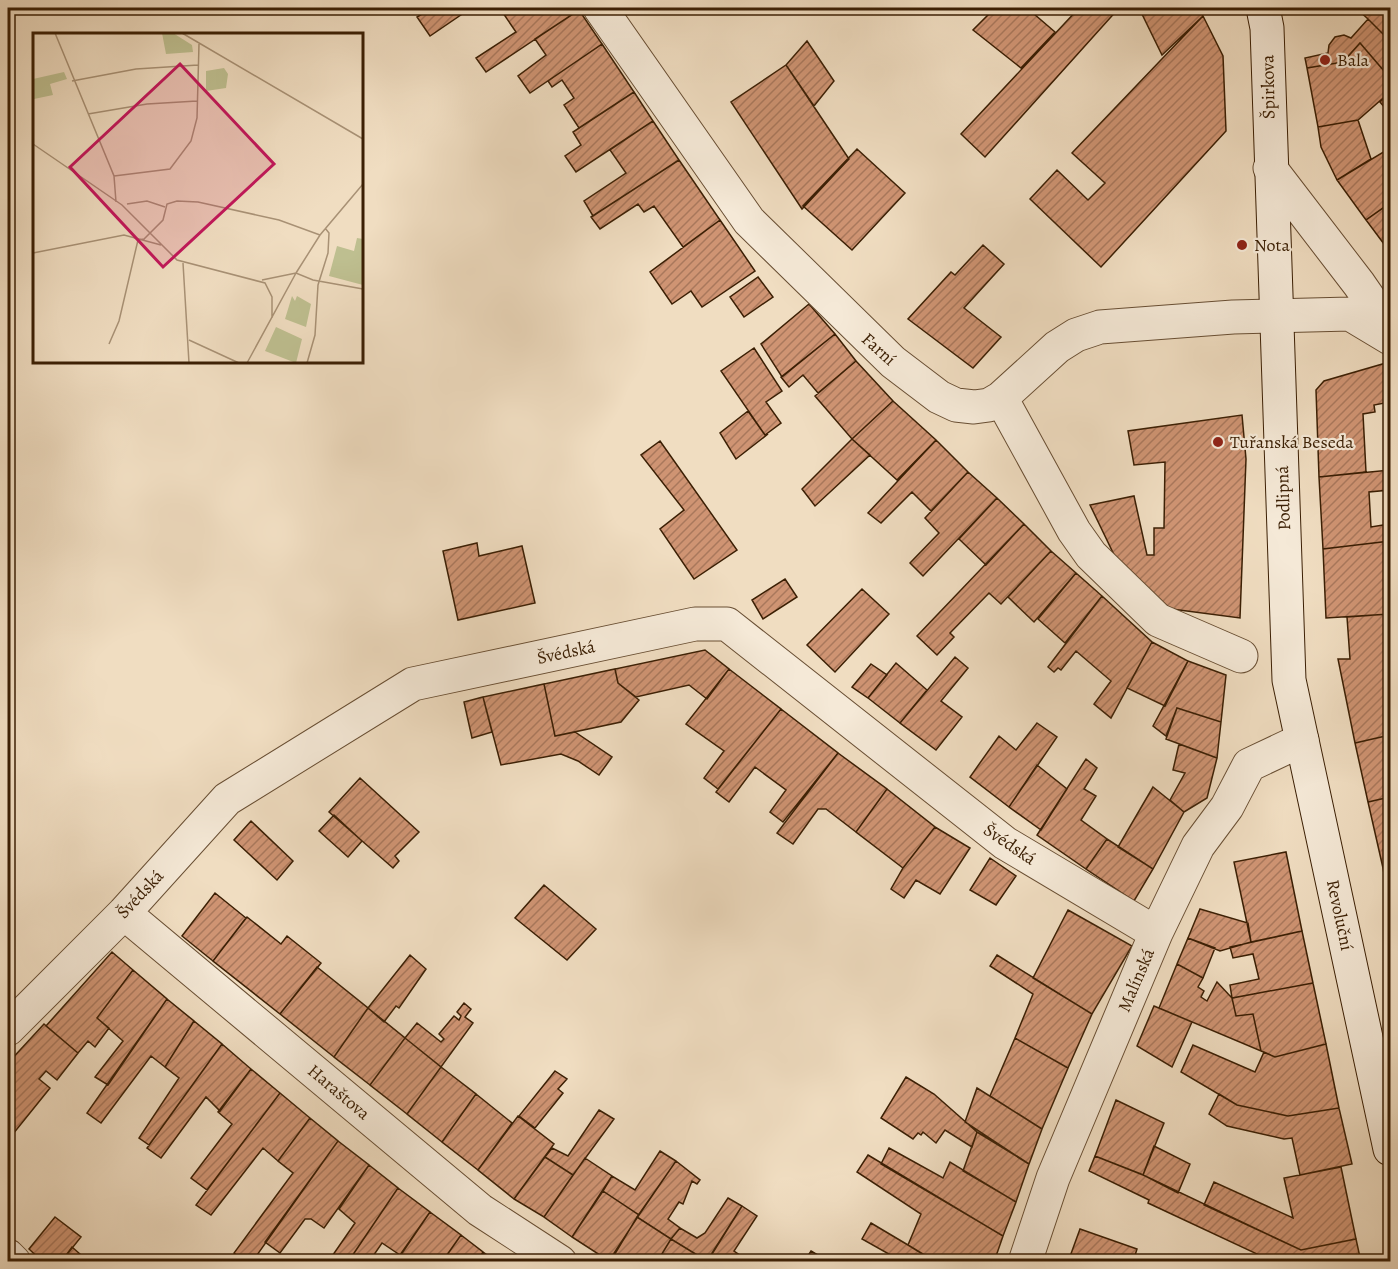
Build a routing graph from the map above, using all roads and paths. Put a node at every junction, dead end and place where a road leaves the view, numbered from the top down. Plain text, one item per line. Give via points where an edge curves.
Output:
1 (600, 8) edge
2 (1263, 8) edge
3 (1270, 168) junction
4 (1277, 316) junction
5 (1390, 329) edge
6 (1390, 338) edge
7 (1001, 398) junction
8 (1240, 656) dead end
9 (1289, 680) joint
10 (1302, 740) junction
11 (124, 913) junction
12 (1155, 933) junction
13 (8, 1029) edge
14 (1390, 1149) edge
15 (8, 1256) edge
16 (14, 1262) edge
17 (560, 1262) edge
18 (1025, 1262) edge

1 - 7 street, Farní via 749,221 849,321 939,397 956,405 974,407
2 - 3 street, Špirkova via 1268,28
3 - 4 street, Podlipná
3 - 5 street
4 - 6 street via 1350,314
4 - 7 street, Farní via 1100,327 1057,347
4 - 9 street, Podlipná
7 - 8 street via 1091,555 1158,620
9 - 10 street, Revoluční
10 - 12 street, Malínská via 1249,765 1227,807 1198,846
10 - 14 street, Revoluční
11 - 12 street, Švédská via 227,799 413,684 695,624 727,624 1005,843
11 - 13 street, Švédská
11 - 17 street, Haraštova via 480,1210
12 - 18 street, Malínská via 1053,1179
15 - 16 street

